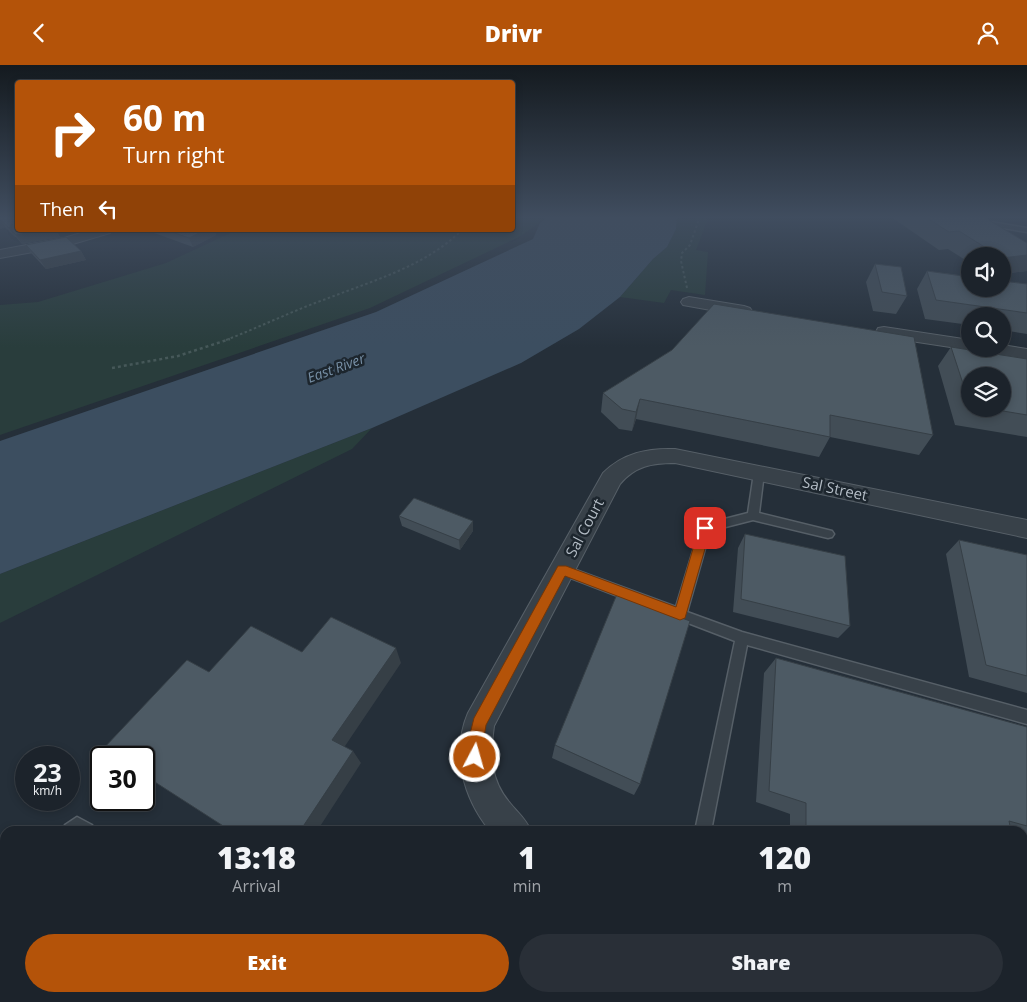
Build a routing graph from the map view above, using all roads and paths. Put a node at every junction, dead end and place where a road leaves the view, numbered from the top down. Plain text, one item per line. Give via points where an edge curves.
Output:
1 (421, 260) edge
2 (682, 260) edge
3 (689, 302) joint
4 (760, 314) edge
5 (865, 329) edge
6 (961, 344) edge
7 (1011, 352) edge
8 (1027, 354) edge
9 (112, 368) dead end
10 (643, 457) joint
11 (759, 473) junction
12 (753, 517) junction
13 (1027, 529) edge
14 (828, 533) dead end
15 (562, 570) junction
16 (680, 614) junction
17 (742, 638) junction
18 (1027, 717) edge
19 (508, 826) edge
20 (704, 826) edge

1 - 9 path via 221,343 169,359
2 - 3 path
3 - 4 street
5 - 6 street
7 - 8 street
10 - 11 street, Sal Street via 675,456
10 - 15 street, Sal Court via 629,462 611,479
11 - 12 lane
11 - 13 street, Sal Street
12 - 14 lane
12 - 16 lane via 705,528
15 - 16 lane
15 - 19 street, Sal Court via 479,723 475,746 478,777 486,798
16 - 17 lane
17 - 18 lane
17 - 20 lane

